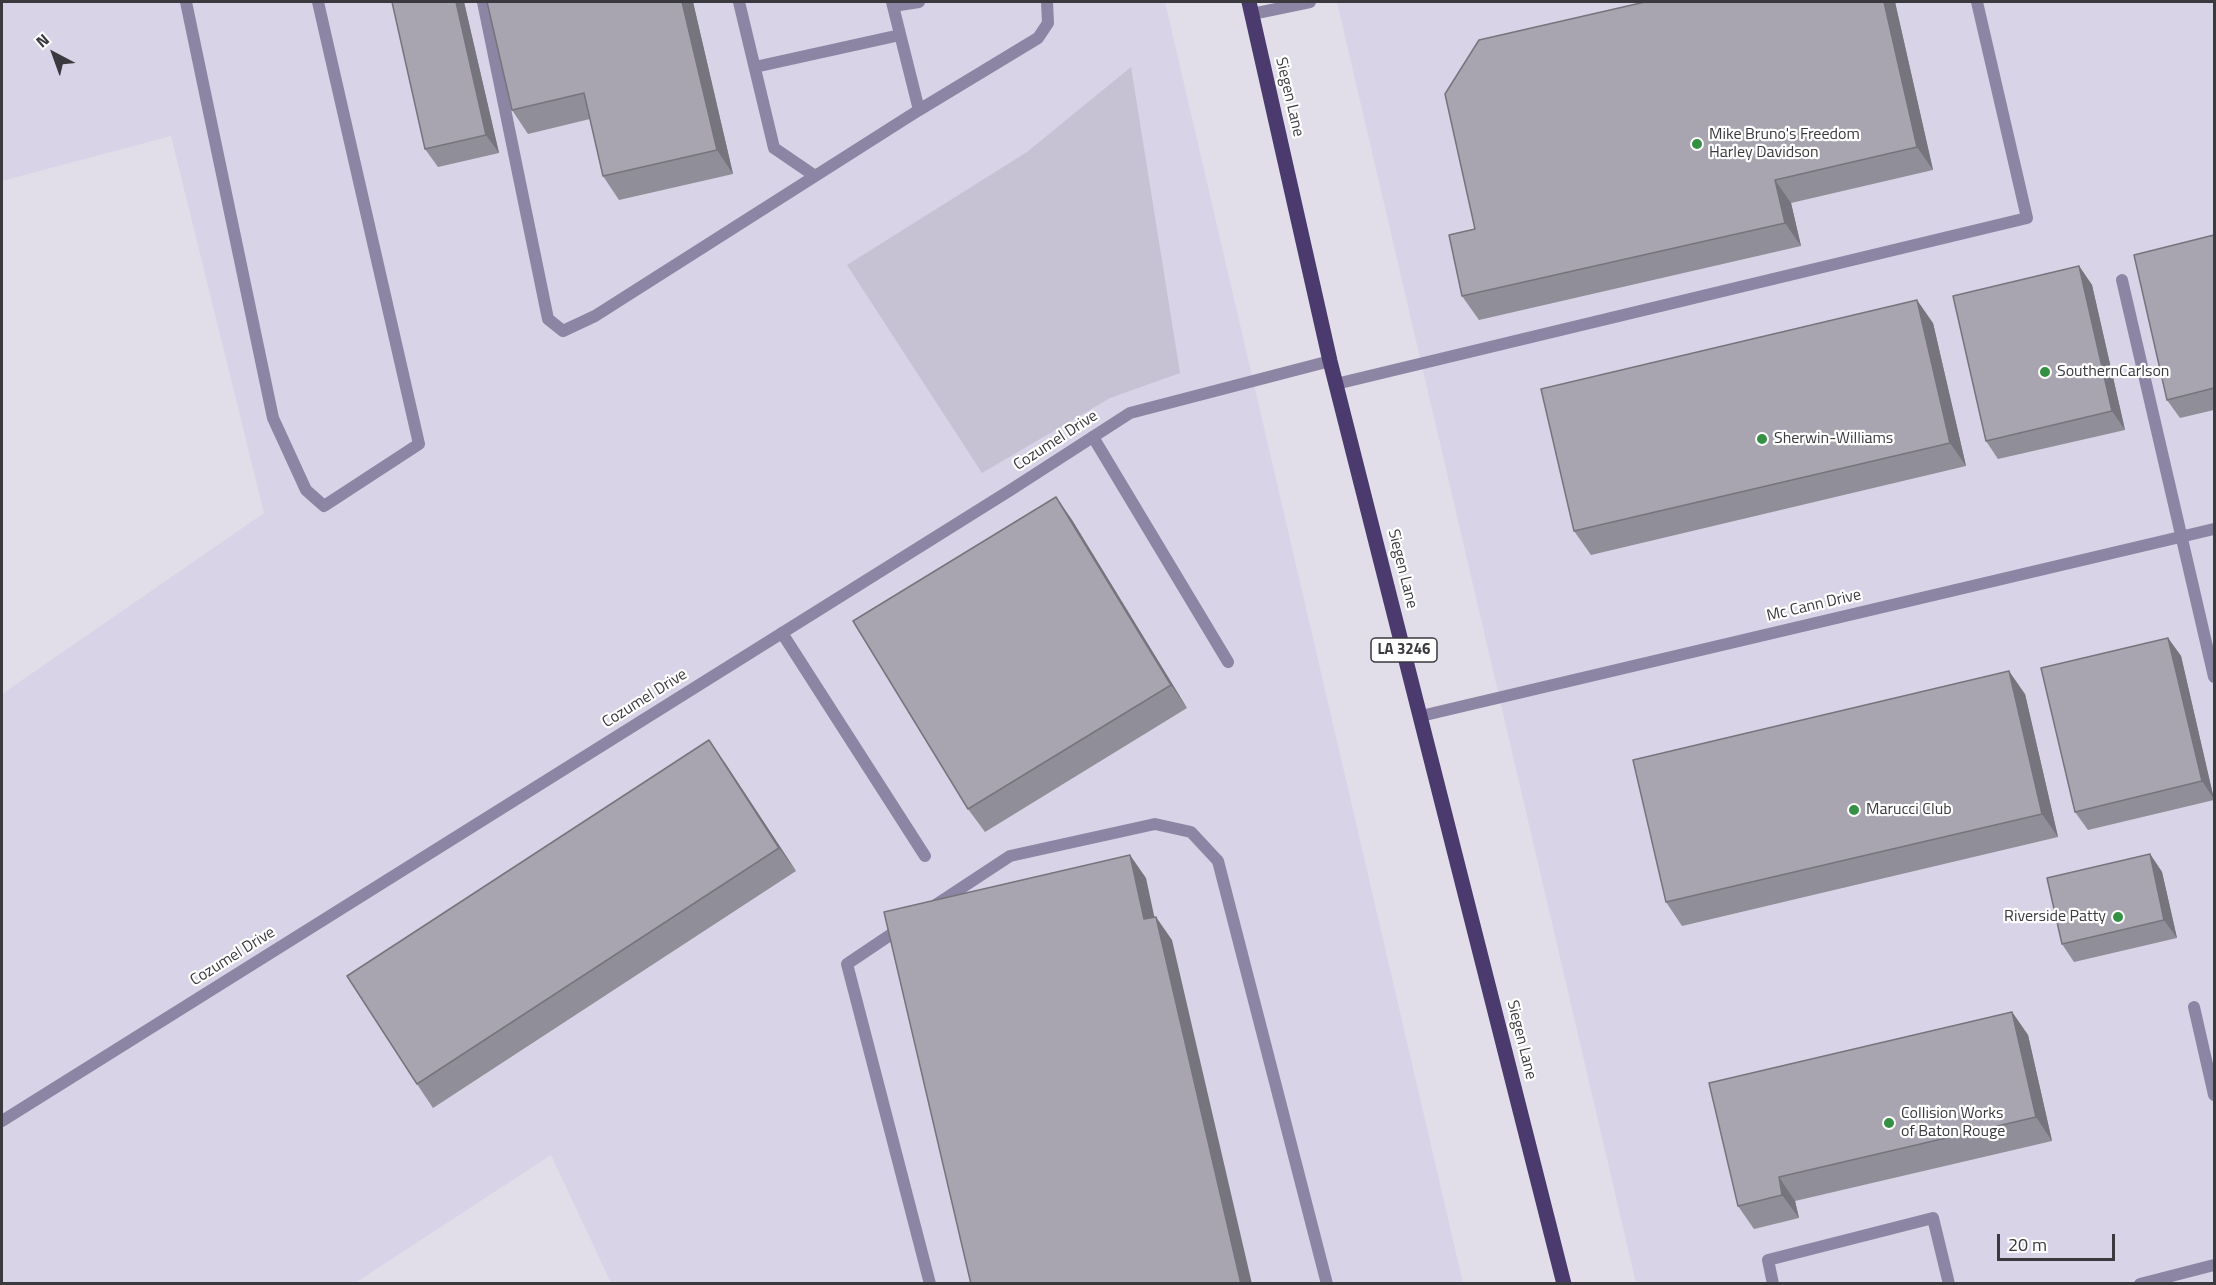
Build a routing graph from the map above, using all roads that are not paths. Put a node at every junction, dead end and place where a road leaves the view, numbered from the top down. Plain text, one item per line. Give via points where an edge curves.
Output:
1 (186, 2) edge
2 (318, 2) edge
3 (483, 2) edge
4 (739, 2) edge
5 (919, 2) edge
6 (1047, 2) edge
7 (1311, 2) edge
8 (1977, 2) edge
9 (892, 4) edge
10 (1251, 8) edge
11 (900, 35) junction
12 (755, 67) junction
13 (919, 110) junction
14 (815, 176) junction
15 (2122, 280) dead end
16 (1330, 361) junction
17 (1336, 384) junction
18 (1093, 437) junction
19 (2214, 529) edge
20 (2181, 536) junction
21 (782, 633) junction
22 (1228, 662) dead end
23 (2214, 677) edge
24 (1421, 716) junction
25 (925, 856) dead end
26 (2194, 1007) dead end
27 (2214, 1095) edge
28 (2, 1121) edge
29 (2214, 1265) edge
30 (930, 1284) edge
31 (1326, 1284) edge
32 (1564, 1284) edge
33 (1773, 1284) edge
34 (1949, 1284) edge
35 (2140, 1284) edge

1 - 2 street via 273,417 306,490 324,506 419,444
3 - 14 street via 548,319 563,331 596,316
4 - 12 street
5 - 9 street
6 - 13 street via 1048,23 1038,38
7 - 10 street
8 - 17 street via 2027,218
9 - 11 street
10 - 16 main road, Siegen Lane / LA 3246
11 - 12 street
11 - 13 street
12 - 14 street via 774,148
13 - 14 street
15 - 20 street
16 - 17 main road, Siegen Lane / LA 3246
16 - 18 street, Cozumel Drive via 1130,413
17 - 24 main road, Siegen Lane / LA 3246
18 - 21 street, Cozumel Drive
18 - 22 street
19 - 20 street, Mc Cann Drive
20 - 23 street
20 - 24 street, Mc Cann Drive
21 - 25 street
21 - 28 street, Cozumel Drive
24 - 32 main road, Siegen Lane / LA 3246
26 - 27 street
29 - 35 street
30 - 31 street via 847,964 1010,856 1155,824 1191,832 1218,861
33 - 34 street via 1768,1260 1933,1218

